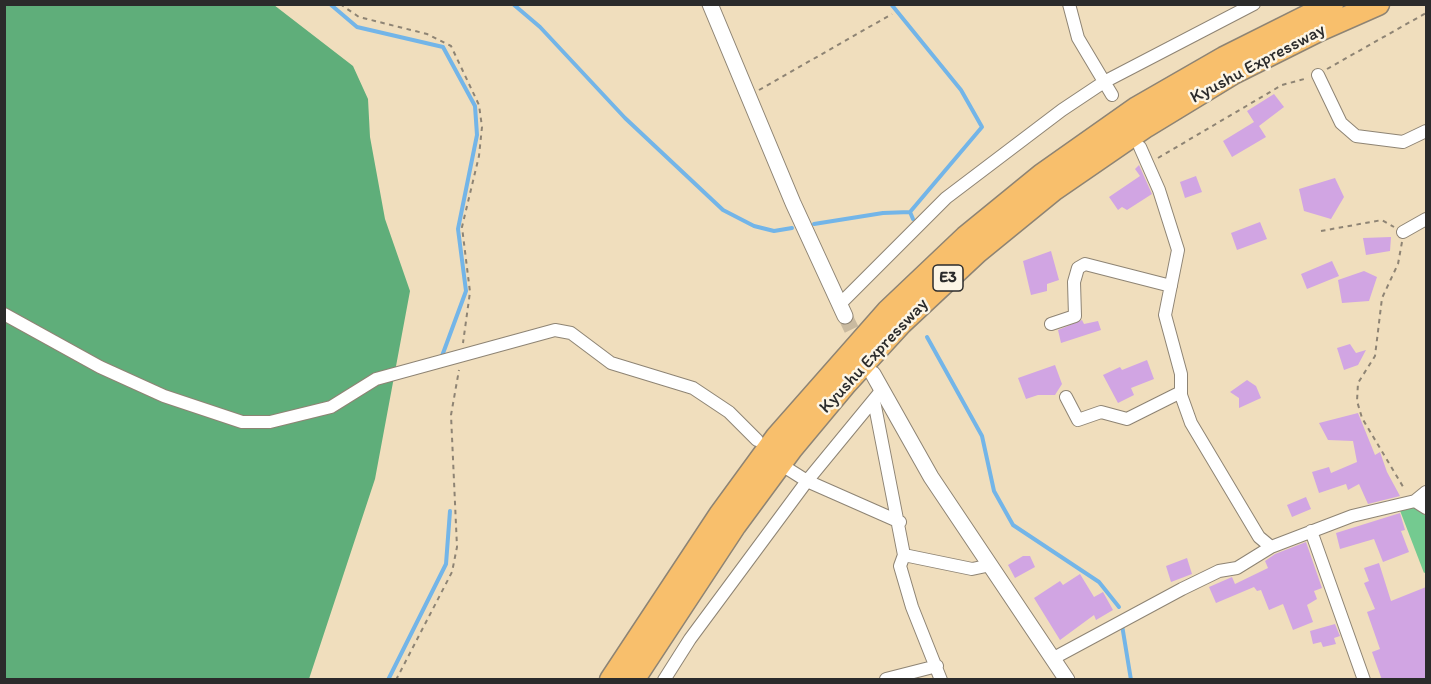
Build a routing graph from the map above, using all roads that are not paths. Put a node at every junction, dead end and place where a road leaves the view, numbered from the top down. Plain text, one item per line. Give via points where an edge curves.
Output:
1 (710, 4) edge
2 (1069, 4) edge
3 (1254, 4) edge
4 (1332, 4) edge
5 (1378, 4) edge
6 (1318, 75) road end
7 (1104, 82) junction
8 (1112, 95) dead end
9 (1426, 131) edge
10 (1140, 147) dead end
11 (1426, 219) edge
12 (1403, 232) road end
13 (1171, 286) junction
14 (843, 309) joint
15 (4, 314) edge
16 (1051, 324) dead end
17 (873, 374) dead end
18 (1181, 392) junction
19 (878, 396) junction
20 (1066, 397) dead end
21 (757, 440) dead end
22 (788, 469) dead end
23 (807, 481) junction
24 (1426, 492) edge
25 (1415, 501) junction
26 (1426, 508) edge
27 (900, 522) junction
28 (1311, 531) junction
29 (1271, 547) junction
30 (904, 555) junction
31 (991, 565) junction
32 (1052, 659) junction
33 (937, 666) junction
34 (886, 679) edge
35 (611, 680) edge
36 (633, 680) edge
37 (664, 680) edge
38 (941, 680) edge
39 (1067, 680) edge
40 (1364, 680) edge

1 - 14 street via 793,203
2 - 7 street via 1078,38
3 - 7 street
4 - 35 highway, Kyushu Expressway / E3 via 1224,58 1137,108 1042,175 966,237 888,311 777,437 713,524
5 - 36 highway, Kyushu Expressway / E3 via 1233,73 1146,126 1053,190 977,252 885,340 791,449 735,525
6 - 9 street via 1341,123 1356,136 1403,142
7 - 8 street
7 - 14 street via 946,198
10 - 13 street via 1178,250
11 - 12 street
13 - 16 street via 1085,264 1078,268 1074,282 1075,316
13 - 18 street via 1165,315 1181,374
15 - 21 street via 100,367 164,396 243,422 270,422 331,407 376,379 555,330 571,333 611,363 693,388 729,412
17 - 19 street
18 - 20 street via 1127,419 1101,412 1078,420
18 - 29 street via 1191,423 1259,537
19 - 23 street
19 - 27 street
19 - 31 street
22 - 23 street
23 - 27 street
23 - 37 street
24 - 25 street
25 - 26 street
25 - 28 street
27 - 30 street
28 - 29 street
28 - 40 street
29 - 32 street via 1237,567 1219,571 1171,594
30 - 31 street via 972,569
30 - 33 street via 900,566 912,607
31 - 32 street
32 - 39 street
33 - 34 street
33 - 38 street

